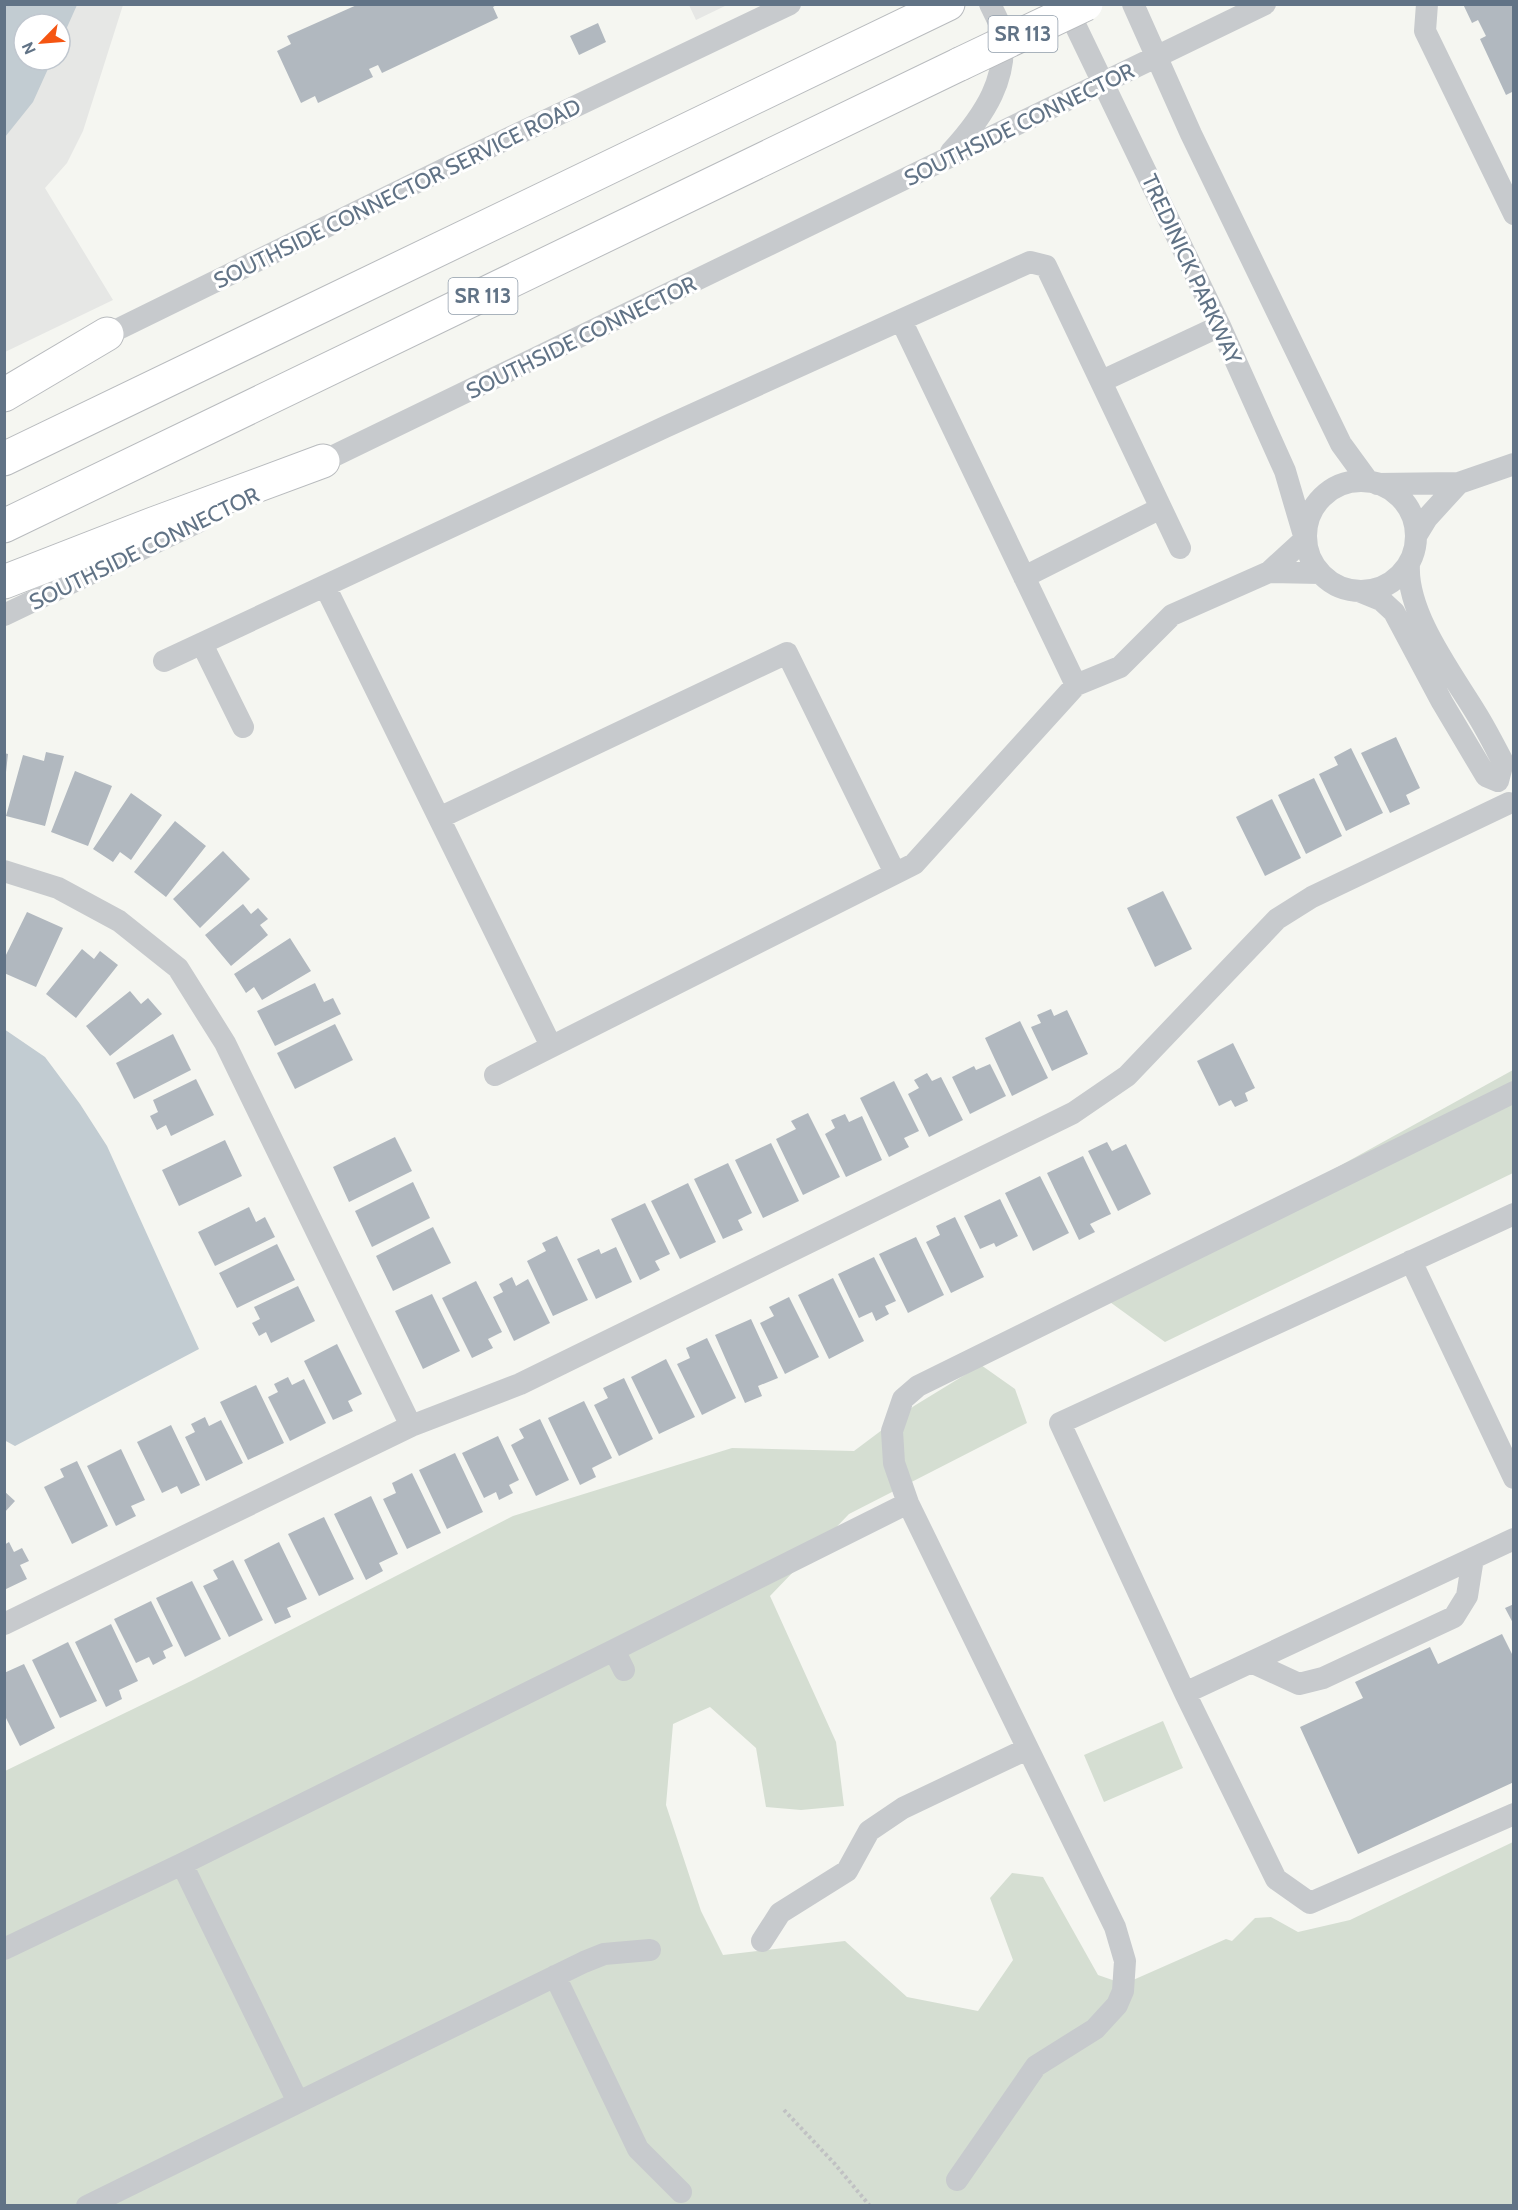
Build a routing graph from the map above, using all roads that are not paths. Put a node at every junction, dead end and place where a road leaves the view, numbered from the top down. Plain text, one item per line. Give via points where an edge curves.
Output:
1 (790, 4) edge
2 (990, 4) edge
3 (1065, 4) edge
4 (1086, 4) edge
5 (1132, 4) edge
6 (1265, 4) edge
7 (1427, 4) edge
8 (942, 8) edge
9 (1157, 57) junction
10 (1104, 82) junction
11 (942, 162) junction
12 (1514, 214) edge
13 (902, 320) junction
14 (1220, 326) junction
15 (107, 334) junction
16 (1102, 381) junction
17 (4, 384) edge
18 (4, 395) edge
19 (4, 459) edge
20 (323, 461) junction
21 (1514, 464) edge
22 (1373, 483) junction
23 (1459, 483) junction
24 (1161, 508) junction
25 (4, 526) edge
26 (1416, 536) junction
27 (1305, 539) junction
28 (1180, 548) dead end
29 (1409, 564) junction
30 (1269, 572) junction
31 (1320, 573) junction
32 (1024, 577) junction
33 (4, 582) edge
34 (325, 586) junction
35 (1359, 591) junction
36 (4, 615) edge
37 (202, 644) junction
38 (164, 662) dead end
39 (1076, 684) junction
40 (243, 727) dead end
41 (1498, 781) junction
42 (1511, 808) edge
43 (439, 818) junction
44 (4, 871) edge
45 (895, 873) junction
46 (551, 1046) junction
47 (495, 1075) dead end
48 (1514, 1092) edge
49 (1514, 1214) edge
50 (1411, 1261) junction
51 (411, 1426) junction
52 (1514, 1478) edge
53 (908, 1503) junction
54 (1514, 1539) edge
55 (1473, 1558) junction
56 (4, 1624) edge
57 (1251, 1662) junction
58 (1185, 1693) junction
59 (1027, 1749) junction
60 (1514, 1814) edge
61 (182, 1864) junction
62 (762, 1941) dead end
63 (4, 1949) edge
64 (650, 1950) dead end
65 (555, 1976) junction
66 (298, 2102) junction
67 (957, 2180) dead end
68 (681, 2192) dead end
69 (87, 2205) edge

1 - 15 street, SOUTHSIDE CONNECTOR SERVICE ROAD
2 - 11 street via 1000,25 1002,57 998,83 976,124
3 - 10 street, TREDINICK PARKWAY
4 - 25 highway, SR 113, bridge
5 - 9 street
6 - 9 street, SOUTHSIDE CONNECTOR
7 - 12 street via 1425,31
8 - 19 highway, SR 113
9 - 10 street, SOUTHSIDE CONNECTOR
9 - 22 street via 1341,444
10 - 11 street, SOUTHSIDE CONNECTOR
10 - 14 street, TREDINICK PARKWAY
11 - 20 street, SOUTHSIDE CONNECTOR
13 - 16 street via 1030,261 1046,266
13 - 32 street
13 - 34 street
14 - 16 street
14 - 27 street, TREDINICK PARKWAY via 1285,471
15 - 17 street, SOUTHSIDE CONNECTOR SERVICE ROAD
15 - 18 highway
16 - 24 street
20 - 33 highway
20 - 36 street, SOUTHSIDE CONNECTOR
21 - 23 street
22 - 23 street
22 - 26 street via 1401,498 1409,509
22 - 27 street via 1352,481 1323,496 1313,508
23 - 26 street
24 - 28 street
24 - 32 street
26 - 29 street
27 - 30 street
27 - 31 street
29 - 35 street via 1388,585
29 - 41 street via 1408,580 1417,611 1503,762
30 - 31 street
30 - 39 street via 1172,615 1120,667
31 - 35 street via 1338,586
32 - 39 street
34 - 37 street
34 - 43 street
35 - 41 street via 1381,600 1394,612 1486,776
37 - 38 street
37 - 40 street
39 - 45 street via 914,864
41 - 42 street
42 - 51 street via 1312,897 1277,919 1127,1076 1073,1113 520,1384
43 - 45 street via 787,653
43 - 46 street
44 - 51 street via 58,888 119,921 178,968 225,1043
45 - 46 street
46 - 47 street
48 - 53 street via 918,1386 903,1399 892,1431 894,1463
49 - 50 street
50 - 52 street
50 - 58 street via 1060,1423
51 - 56 street
53 - 59 street
53 - 61 street via 619,1660
54 - 55 street
55 - 57 street
55 - 57 street via 1467,1596 1454,1617 1323,1678 1299,1684
57 - 58 street
58 - 60 street via 1276,1879 1310,1903
59 - 62 street via 903,1808 869,1831 847,1871 780,1913
59 - 67 street via 1115,1927 1125,1961 1123,1991 1117,2005 1095,2029 1036,2066
61 - 63 street
61 - 66 street
64 - 65 street via 604,1954
65 - 66 street
65 - 68 street via 638,2149
66 - 69 street

